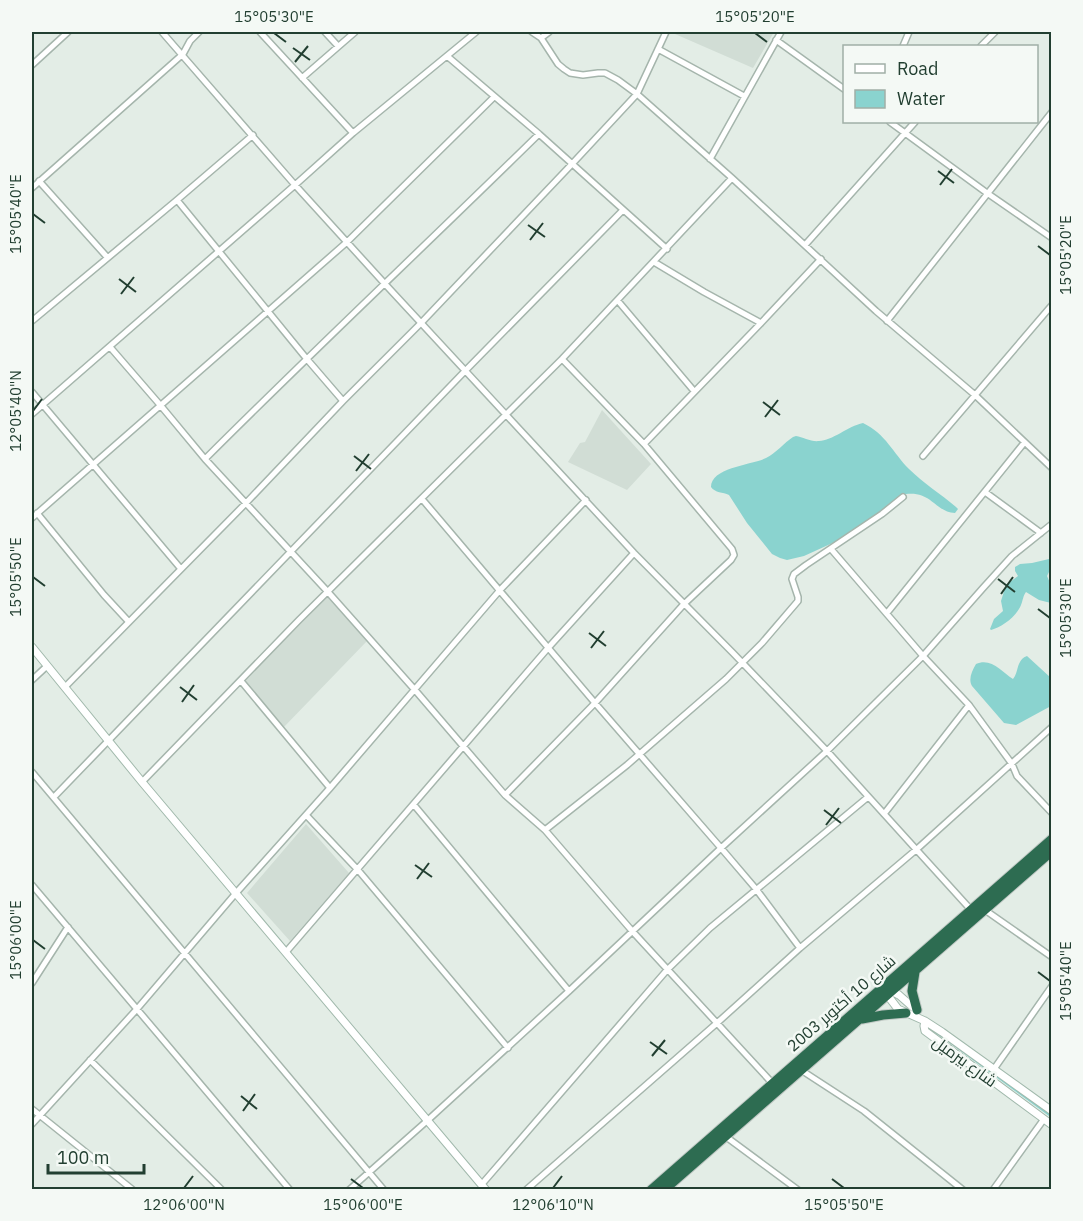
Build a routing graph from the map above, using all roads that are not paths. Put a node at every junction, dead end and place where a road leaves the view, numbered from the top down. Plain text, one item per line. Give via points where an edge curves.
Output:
1 (68, 32) edge
2 (162, 32) edge
3 (199, 32) edge
4 (260, 32) edge
5 (325, 32) edge
6 (355, 32) edge
7 (476, 32) edge
8 (532, 32) edge
9 (549, 32) edge
10 (666, 32) edge
11 (781, 32) edge
12 (995, 32) edge
13 (540, 38) junction
14 (776, 40) junction
15 (982, 45) edge
16 (338, 46) junction
17 (658, 49) junction
18 (183, 54) junction
19 (447, 56) junction
20 (32, 65) edge
21 (302, 78) junction
22 (843, 88) edge
23 (637, 94) junction
24 (744, 96) junction
25 (494, 97) junction
26 (1052, 112) edge
27 (892, 123) edge
28 (914, 123) edge
29 (905, 132) junction
30 (353, 133) junction
31 (539, 134) junction
32 (253, 135) junction
33 (710, 159) junction
34 (572, 164) junction
35 (732, 178) junction
36 (39, 181) junction
37 (295, 185) junction
38 (32, 188) edge
39 (987, 193) junction
40 (177, 200) junction
41 (623, 210) junction
42 (1052, 238) edge
43 (347, 242) junction
44 (806, 245) junction
45 (667, 249) junction
46 (219, 251) junction
47 (107, 257) junction
48 (821, 259) junction
49 (654, 262) junction
50 (385, 284) junction
51 (618, 301) junction
52 (1052, 305) edge
53 (268, 311) junction
54 (32, 321) edge
55 (887, 321) junction
56 (421, 323) junction
57 (761, 323) junction
58 (110, 347) junction
59 (306, 358) junction
60 (562, 359) junction
61 (465, 371) junction
62 (694, 391) junction
63 (32, 392) edge
64 (975, 395) junction
65 (343, 400) junction
66 (42, 405) junction
67 (161, 406) junction
68 (32, 414) edge
69 (506, 415) junction
70 (1024, 443) junction
71 (644, 444) junction
72 (923, 456) dead end
73 (205, 459) junction
74 (93, 463) junction
75 (1052, 468) edge
76 (985, 492) junction
77 (903, 497) dead end
78 (422, 499) junction
79 (585, 500) junction
80 (246, 503) junction
81 (37, 513) junction
82 (32, 518) edge
83 (1052, 524) edge
84 (1041, 533) junction
85 (831, 549) junction
86 (291, 552) junction
87 (634, 553) junction
88 (181, 569) junction
89 (500, 591) junction
90 (328, 592) junction
91 (684, 604) junction
92 (887, 613) junction
93 (129, 622) junction
94 (32, 647) edge
95 (548, 648) junction
96 (923, 656) junction
97 (743, 663) junction
98 (47, 666) junction
99 (32, 680) edge
100 (241, 681) junction
101 (65, 687) junction
102 (415, 690) junction
103 (595, 703) junction
104 (969, 705) junction
105 (1052, 727) edge
106 (108, 741) junction
107 (464, 747) junction
108 (827, 751) junction
109 (640, 754) junction
110 (1012, 764) junction
111 (32, 772) edge
112 (142, 782) junction
113 (330, 789) junction
114 (505, 795) junction
115 (54, 797) junction
116 (868, 797) junction
117 (414, 805) junction
118 (1052, 813) edge
119 (884, 814) junction
120 (306, 815) junction
121 (545, 830) junction
122 (1052, 838) edge
123 (721, 848) junction
124 (917, 849) junction
125 (1052, 851) edge
126 (358, 870) junction
127 (32, 885) edge
128 (756, 889) junction
129 (236, 893) junction
130 (978, 912) junction
131 (68, 927) junction
132 (633, 932) junction
133 (800, 948) junction
134 (286, 952) junction
135 (184, 954) junction
136 (1052, 957) edge
137 (667, 970) junction
138 (915, 971) junction
139 (32, 983) edge
140 (1052, 986) edge
141 (886, 990) junction
142 (569, 991) junction
143 (136, 1009) junction
144 (917, 1010) junction
145 (906, 1013) junction
146 (859, 1020) junction
147 (926, 1021) junction
148 (717, 1023) junction
149 (508, 1048) junction
150 (90, 1060) junction
151 (994, 1069) junction
152 (801, 1070) junction
153 (775, 1086) junction
154 (32, 1108) edge
155 (1051, 1111) edge
156 (40, 1115) junction
157 (1044, 1119) junction
158 (428, 1120) junction
159 (32, 1124) edge
160 (1052, 1125) edge
161 (725, 1136) junction
162 (369, 1172) junction
163 (484, 1187) edge
164 (133, 1190) edge
165 (222, 1190) edge
166 (290, 1190) edge
167 (349, 1190) edge
168 (384, 1190) edge
169 (526, 1190) edge
170 (651, 1190) edge
171 (664, 1190) edge
172 (798, 1190) edge
173 (963, 1190) edge
174 (993, 1190) edge

1 - 20 street
2 - 18 street
3 - 18 street
4 - 21 street
5 - 16 street
6 - 16 street
7 - 19 street
8 - 13 street
9 - 13 street
10 - 17 street
11 - 14 street
12 - 15 street
13 - 23 street via 558,64 570,73 605,73
14 - 22 street
14 - 24 street
16 - 21 street
17 - 23 street
17 - 24 street
18 - 32 street
18 - 36 street
19 - 25 street
19 - 30 street
21 - 30 street
23 - 33 street
23 - 34 street
24 - 33 street
25 - 31 street
25 - 43 street
26 - 39 street
27 - 29 street
28 - 29 street
29 - 39 street
29 - 44 street
30 - 37 street
31 - 34 street
31 - 50 street
32 - 37 street
32 - 40 street
33 - 35 street
34 - 41 street
34 - 56 street
35 - 44 street
35 - 45 street
36 - 38 street
36 - 47 street
37 - 43 street
37 - 46 street
39 - 42 street
39 - 55 street
40 - 46 street
40 - 47 street
41 - 45 street
41 - 61 street
43 - 50 street
43 - 53 street
44 - 48 street
45 - 49 street
46 - 53 street
46 - 58 street
47 - 54 street
48 - 55 street
48 - 57 street
49 - 51 street
49 - 57 street
50 - 56 street
50 - 59 street
51 - 60 street
51 - 62 street
52 - 64 street
53 - 59 street
53 - 67 street
55 - 64 street
56 - 61 street
56 - 65 street
57 - 62 street
58 - 66 street
58 - 67 street
59 - 65 street
59 - 73 street
60 - 69 street
60 - 71 street
61 - 69 street
61 - 86 street
62 - 71 street
63 - 66 street
64 - 70 street
64 - 72 street
65 - 80 street
66 - 68 street
66 - 74 street
67 - 73 street
67 - 74 street
69 - 78 street
69 - 79 street
70 - 75 street
70 - 76 street
71 - 91 street via 734,555
73 - 80 street
74 - 81 street
74 - 88 street
76 - 84 street
76 - 92 street
77 - 85 street
78 - 89 street
78 - 90 street
79 - 87 street
79 - 89 street
80 - 86 street
80 - 88 street
81 - 82 street
81 - 93 street
83 - 84 street
84 - 96 street via 1012,556
85 - 92 street
85 - 97 street via 794,574 798,601
86 - 90 street
86 - 106 street
87 - 91 street
87 - 95 street
88 - 93 street
89 - 95 street
89 - 102 street
90 - 100 street
90 - 102 street
91 - 97 street
91 - 103 street
92 - 96 street
93 - 101 street
94 - 98 street
95 - 103 street
95 - 107 street
96 - 104 street
96 - 108 street
97 - 108 street
97 - 109 street
98 - 99 street
98 - 101 street
100 - 112 street
100 - 113 street
101 - 106 street
102 - 107 street
102 - 113 street
103 - 109 street
103 - 114 street
104 - 110 street
104 - 119 street
105 - 110 street
106 - 112 street
106 - 115 street
107 - 114 street
107 - 117 street
108 - 116 street
108 - 123 street
109 - 121 street
109 - 123 street
110 - 118 street via 1023,785
110 - 124 street
111 - 115 street
112 - 129 street
113 - 120 street
114 - 121 street
115 - 135 street
116 - 119 street
116 - 128 street
117 - 126 street
117 - 142 street
119 - 124 street
120 - 126 street
120 - 129 street
121 - 132 street
122 - 130 highway, شارع 10 أكتوبر 2003
123 - 128 street
123 - 132 street
124 - 130 street
124 - 133 street
125 - 130 highway, شارع 10 أكتوبر 2003
126 - 134 street
126 - 149 street
127 - 131 street
128 - 133 street
128 - 137 street
129 - 134 street
129 - 135 street
130 - 136 street
130 - 138 highway, شارع 10 أكتوبر 2003
130 - 141 highway, شارع 10 أكتوبر 2003
131 - 139 street
131 - 143 street
132 - 137 street
132 - 142 street
133 - 148 street
134 - 158 street
135 - 143 street
135 - 162 street
137 - 148 street
137 - 163 street
138 - 141 highway, شارع 10 أكتوبر 2003
138 - 144 highway via 912,991
140 - 151 street
141 - 144 street
141 - 145 street via 895,1006
141 - 146 highway, شارع 10 أكتوبر 2003
141 - 153 highway, شارع 10 أكتوبر 2003
142 - 149 street
143 - 150 street
143 - 166 street
144 - 147 street
145 - 146 highway
145 - 147 street
146 - 152 highway, شارع 10 أكتوبر 2003
147 - 151 street, شارع بيرميل
147 - 157 street, شارع بيرميل via 926,1031
148 - 153 street
148 - 169 street
149 - 158 street
150 - 156 street
150 - 165 street
151 - 155 street, شارع بيرميل
152 - 153 highway, شارع 10 أكتوبر 2003
152 - 173 street via 864,1111
153 - 161 highway, شارع 10 أكتوبر 2003
153 - 170 highway, شارع 10 أكتوبر 2003
154 - 156 street
156 - 159 street
156 - 164 street
157 - 160 street, شارع بيرميل
157 - 174 street
158 - 162 street
158 - 163 street
161 - 171 highway, شارع 10 أكتوبر 2003
161 - 172 street
162 - 167 street
162 - 168 street

